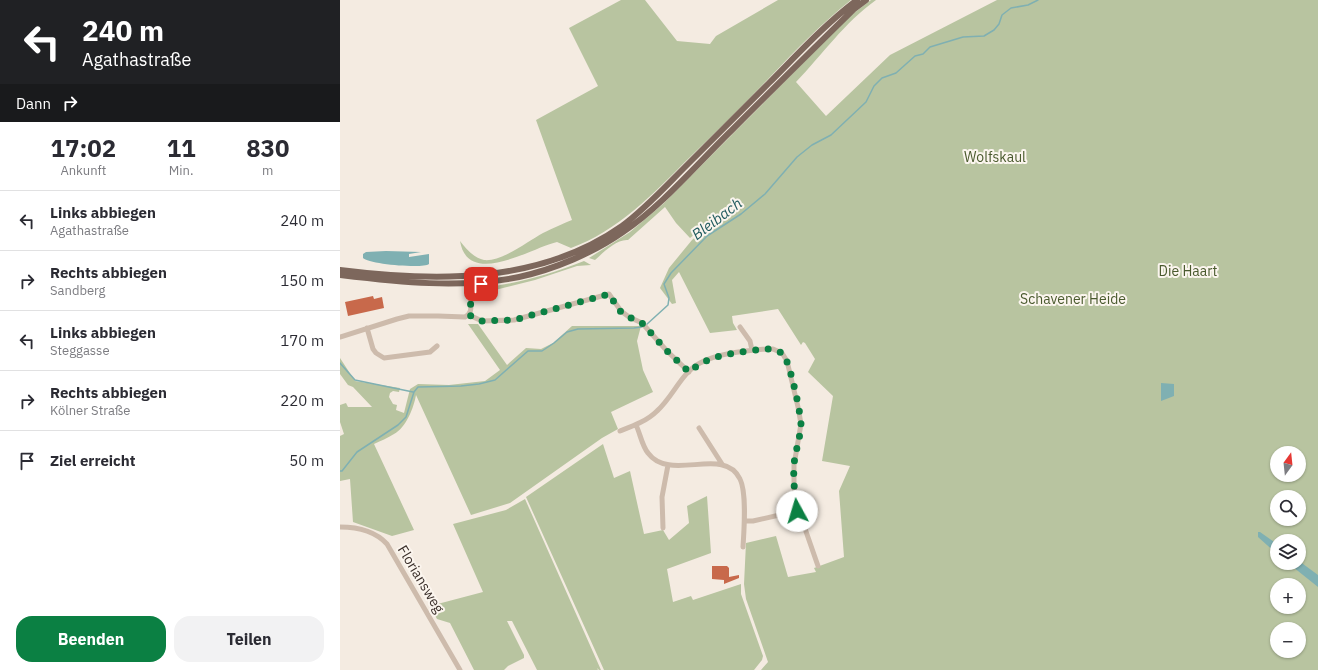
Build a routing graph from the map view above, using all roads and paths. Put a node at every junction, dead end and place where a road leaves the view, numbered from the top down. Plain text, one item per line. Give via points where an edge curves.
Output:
1 (857, 0) edge
2 (866, 0) edge
3 (340, 270) edge
4 (340, 275) edge
5 (485, 281) junction
6 (469, 315) junction
7 (740, 327) dead end
8 (367, 328) junction
9 (340, 338) edge
10 (437, 346) dead end
11 (752, 350) junction
12 (689, 372) junction
13 (636, 425) junction
14 (699, 428) dead end
15 (620, 431) dead end
16 (722, 464) junction
17 (668, 465) junction
18 (797, 511) junction
19 (745, 521) junction
20 (340, 527) edge
21 (663, 528) dead end
22 (743, 546) dead end
23 (818, 566) dead end
24 (460, 670) edge

1 - 3 main road via 824,28 661,191 622,225 581,248 535,266 469,276 378,275
2 - 5 main road via 663,199 623,232 590,251 541,271
4 - 5 main road via 415,283
5 - 6 street via 475,286 471,293
6 - 8 street via 461,318 409,316
6 - 12 street via 482,321 514,320 609,294 624,314 644,325
7 - 11 street via 750,341
8 - 9 street
8 - 10 street via 373,349 384,358 430,352
11 - 12 street via 715,357 700,363
11 - 18 street via 773,349 782,353 787,360 801,424 794,465
12 - 13 street via 657,411
13 - 15 street
13 - 17 street via 648,453
14 - 16 street
16 - 17 street
16 - 19 street via 737,474 741,480
17 - 21 street via 662,497
18 - 19 street
18 - 23 street
19 - 22 street
20 - 24 street, Floriansweg via 351,527 375,534 386,544

